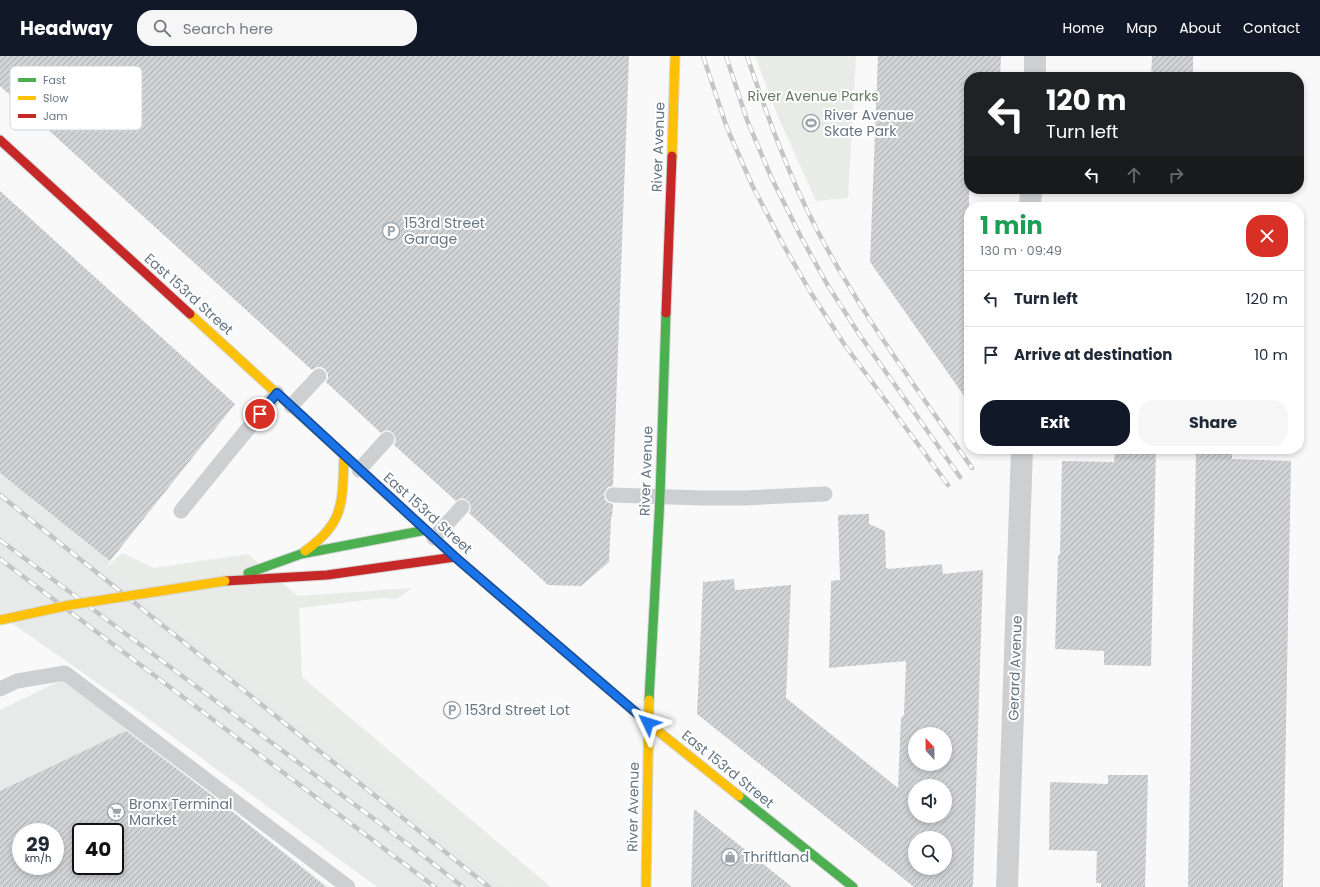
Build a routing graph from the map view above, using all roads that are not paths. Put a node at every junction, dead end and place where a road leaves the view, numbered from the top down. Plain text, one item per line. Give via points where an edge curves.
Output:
1 (675, 56) edge
2 (1036, 56) edge
3 (1035, 72) edge
4 (0, 140) edge
5 (319, 376) dead end
6 (277, 393) junction
7 (291, 406) junction
8 (387, 439) dead end
9 (1022, 454) edge
10 (344, 455) junction
11 (359, 470) junction
12 (825, 494) dead end
13 (613, 495) dead end
14 (660, 497) junction
15 (462, 507) dead end
16 (182, 511) dead end
17 (430, 534) junction
18 (301, 554) junction
19 (455, 557) junction
20 (225, 581) junction
21 (0, 620) edge
22 (0, 689) edge
23 (648, 723) junction
24 (348, 887) edge
25 (646, 887) edge
26 (853, 887) edge
27 (1007, 887) edge

1 - 14 main road, River Avenue
2 - 3 street
4 - 6 main road, East 153rd Street
5 - 7 lane
6 - 7 main road, East 153rd Street
6 - 16 lane
7 - 10 main road, East 153rd Street
8 - 11 lane
9 - 27 street, Gerard Avenue
10 - 11 main road, East 153rd Street
10 - 18 main road via 342,500 337,520 325,537
11 - 17 main road, East 153rd Street
12 - 14 lane via 744,498
13 - 14 lane
14 - 23 main road, River Avenue
15 - 17 lane
17 - 18 main road
17 - 19 main road, East 153rd Street
18 - 20 main road
19 - 20 main road via 327,575
19 - 23 main road, East 153rd Street
20 - 21 main road, bridge via 70,605
22 - 24 lane via 17,681 65,673
23 - 25 main road, River Avenue
23 - 26 main road, East 153rd Street

